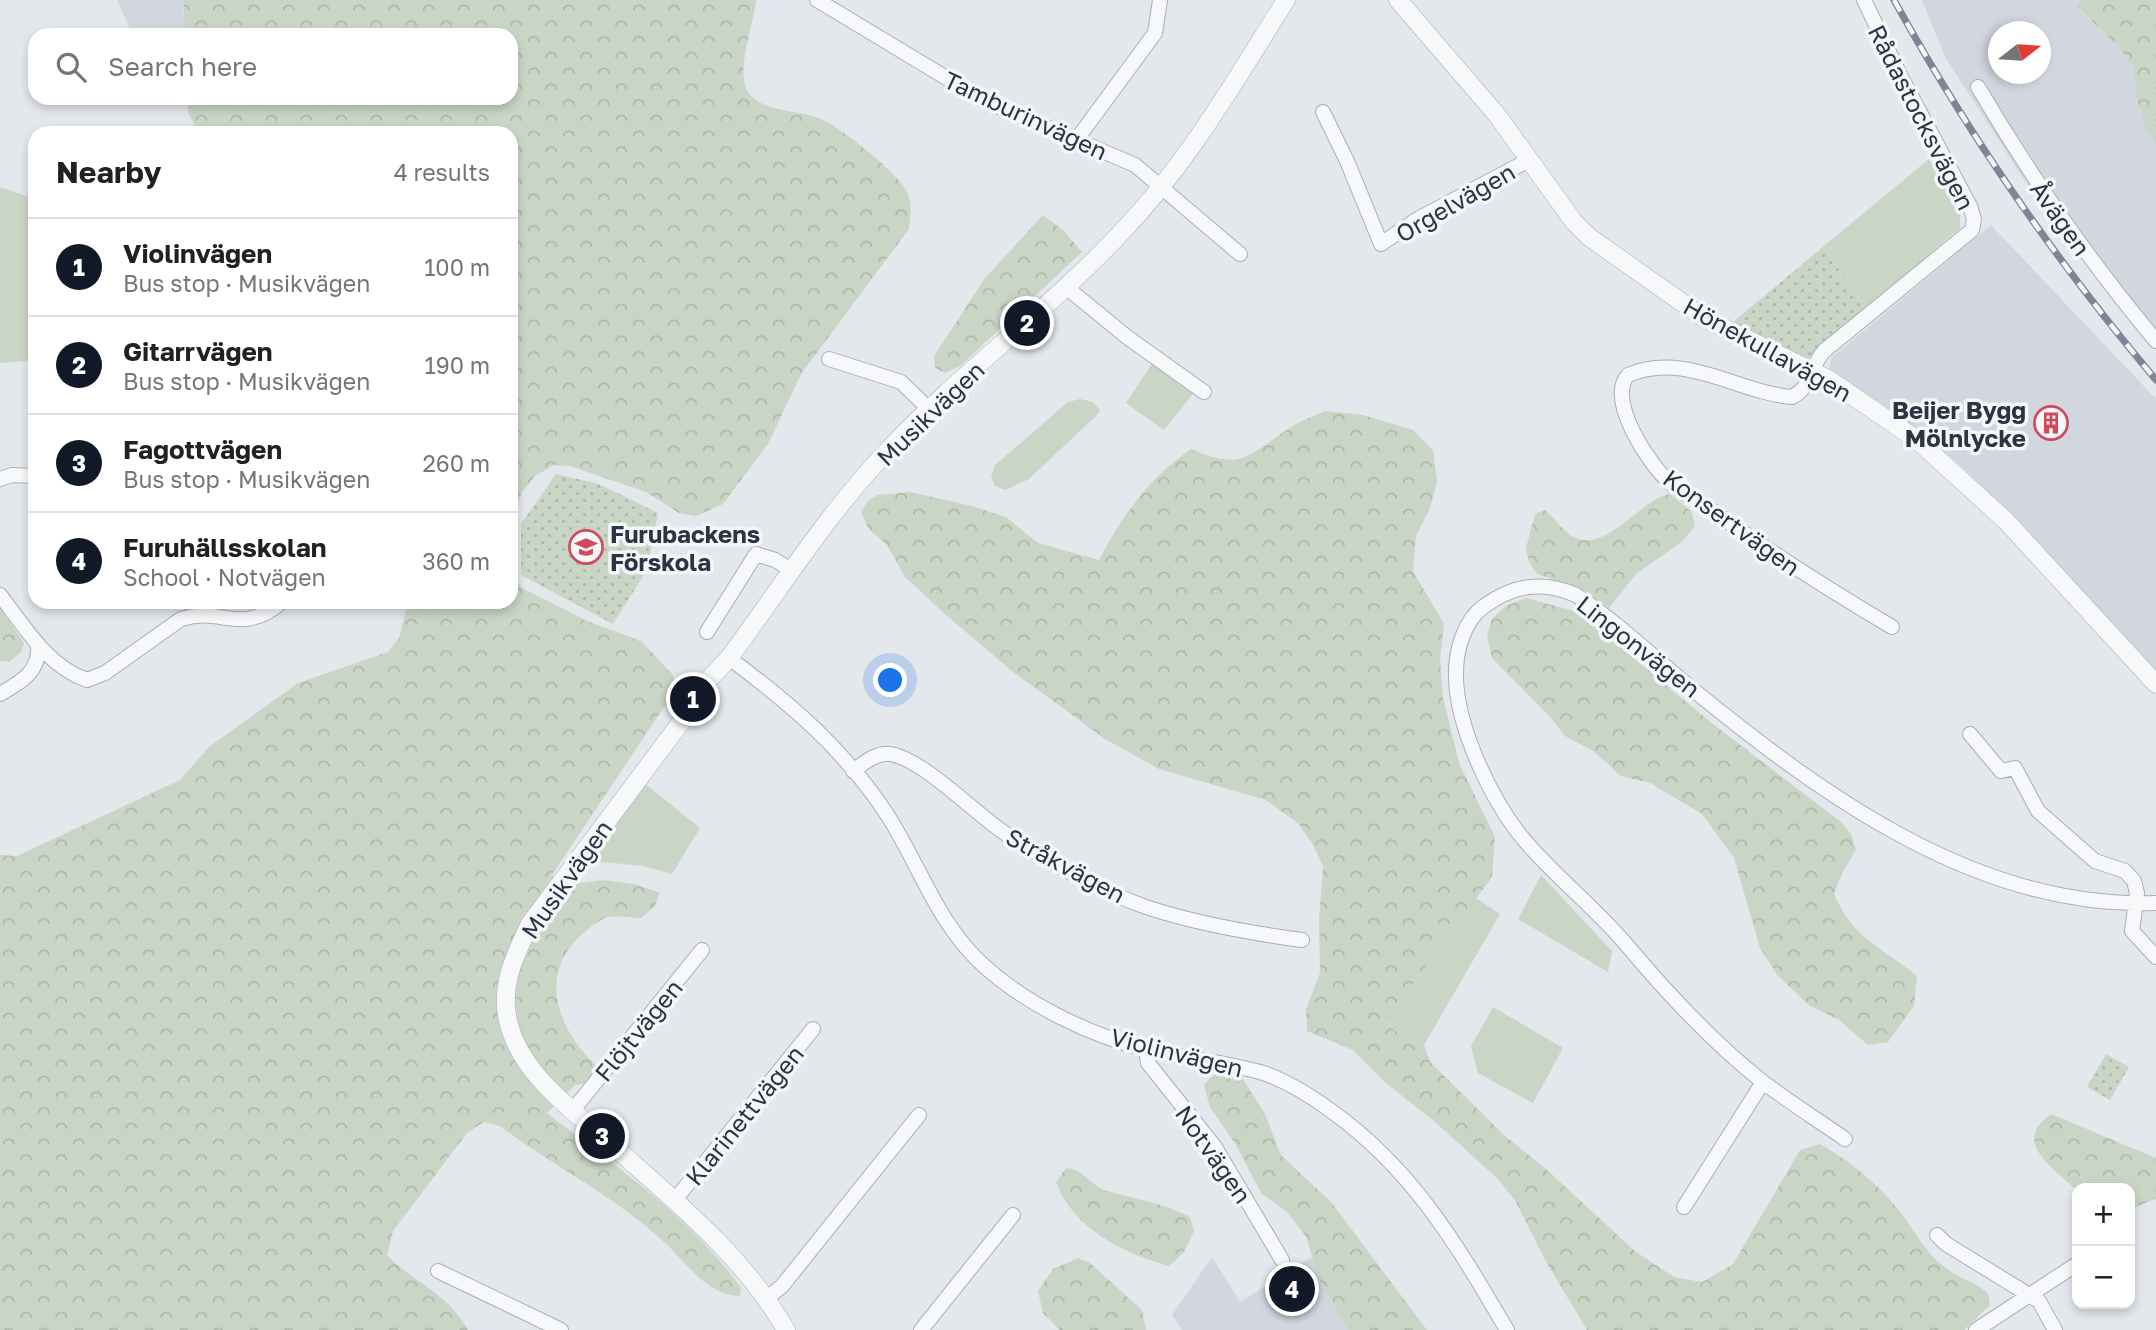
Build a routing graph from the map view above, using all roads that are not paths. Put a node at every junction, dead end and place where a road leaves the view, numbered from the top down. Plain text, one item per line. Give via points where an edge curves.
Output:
1 (817, 0) edge
2 (1160, 0) edge
3 (1286, 0) edge
4 (1398, 0) edge
5 (1864, 0) edge
6 (1978, 87) dead end
7 (1323, 112) dead end
8 (1077, 139) junction
9 (1529, 160) junction
10 (1163, 186) junction
11 (1240, 254) dead end
12 (1066, 287) junction
13 (2156, 341) edge
14 (829, 359) dead end
15 (1812, 370) junction
16 (1204, 392) dead end
17 (929, 409) junction
18 (28, 476) edge
19 (0, 479) edge
20 (793, 571) junction
21 (0, 595) edge
22 (270, 609) edge
23 (1892, 627) dead end
24 (707, 632) dead end
25 (38, 645) junction
26 (729, 657) junction
27 (2156, 684) edge
28 (0, 694) edge
29 (1970, 734) dead end
30 (853, 771) junction
31 (2156, 903) edge
32 (2135, 904) junction
33 (1302, 940) dead end
34 (702, 950) dead end
35 (2156, 957) edge
36 (813, 1029) dead end
37 (1146, 1049) junction
38 (1763, 1082) junction
39 (573, 1110) junction
40 (919, 1115) dead end
41 (1845, 1139) dead end
42 (674, 1201) junction
43 (1685, 1207) dead end
44 (1013, 1214) dead end
45 (1937, 1235) dead end
46 (1282, 1260) dead end
47 (2072, 1267) edge
48 (438, 1271) dead end
49 (2029, 1293) junction
50 (766, 1299) junction
51 (560, 1330) edge
52 (786, 1330) edge
53 (921, 1330) edge
54 (1507, 1330) edge
55 (1976, 1330) edge
56 (2055, 1330) edge

1 - 8 street, Tamburinvägen via 983,100
2 - 8 street via 1155,33
3 - 10 street, Musikvägen via 1209,125
4 - 9 street, Hönekullavägen
5 - 15 street, Rådastocksvägen via 1964,193 1974,224 1968,234 1824,351
6 - 13 street, Åvägen via 2045,197 2099,274
7 - 9 street, Orgelvägen via 1381,244 1416,220
8 - 10 street, Tamburinvägen via 1135,165
9 - 15 street, Hönekullavägen via 1574,222 1609,253 1704,318
10 - 11 street, Tamburinvägen
10 - 12 street, Musikvägen
12 - 16 street
12 - 17 street, Musikvägen
14 - 17 street via 901,382
15 - 23 street, Konsertvägen via 1808,384 1792,397 1684,368 1658,366 1628,375 1622,398 1640,446 1670,483 1806,576
15 - 27 street, Hönekullavägen via 1886,418 1968,484 2049,564
17 - 20 street, Musikvägen via 866,474
18 - 19 street
20 - 24 street via 756,554
20 - 26 street, Musikvägen
21 - 25 street
22 - 25 street via 250,621 181,619 105,673 87,680 61,667
25 - 28 street via 36,666
26 - 30 street, Violinvägen via 789,702
26 - 39 street, Musikvägen via 695,711 685,717 530,924 505,982 510,1029 520,1052
29 - 32 street via 2001,771 2015,768 2038,811 2073,844 2095,862 2126,872 2134,881
30 - 33 street, Stråkvägen via 872,757 891,754 933,778 1006,834 1089,882 1146,907
30 - 37 street, Violinvägen via 897,830 936,906 982,964 1039,1006
31 - 32 street, Lingonvägen
32 - 35 street via 2132,931
32 - 38 street, Lingonvägen via 2048,894 1938,855 1783,760 1576,595 1557,586 1527,585 1508,591 1478,610 1466,627 1456,657 1455,692 1475,755 1525,841 1693,1017
34 - 39 street, Flöjtvägen
36 - 42 street, Klarinettvägen
37 - 46 street, Notvägen via 1148,1063 1215,1147
37 - 54 street, Violinvägen via 1262,1072 1298,1088 1355,1128 1426,1199
38 - 41 street, Lingonvägen
38 - 43 street
39 - 42 street, Musikvägen
40 - 50 street via 782,1286
42 - 50 street, Musikvägen via 713,1236
44 - 53 street
45 - 49 street
47 - 49 street
48 - 51 street
49 - 55 street
49 - 56 street via 2039,1301
50 - 52 street, Musikvägen

